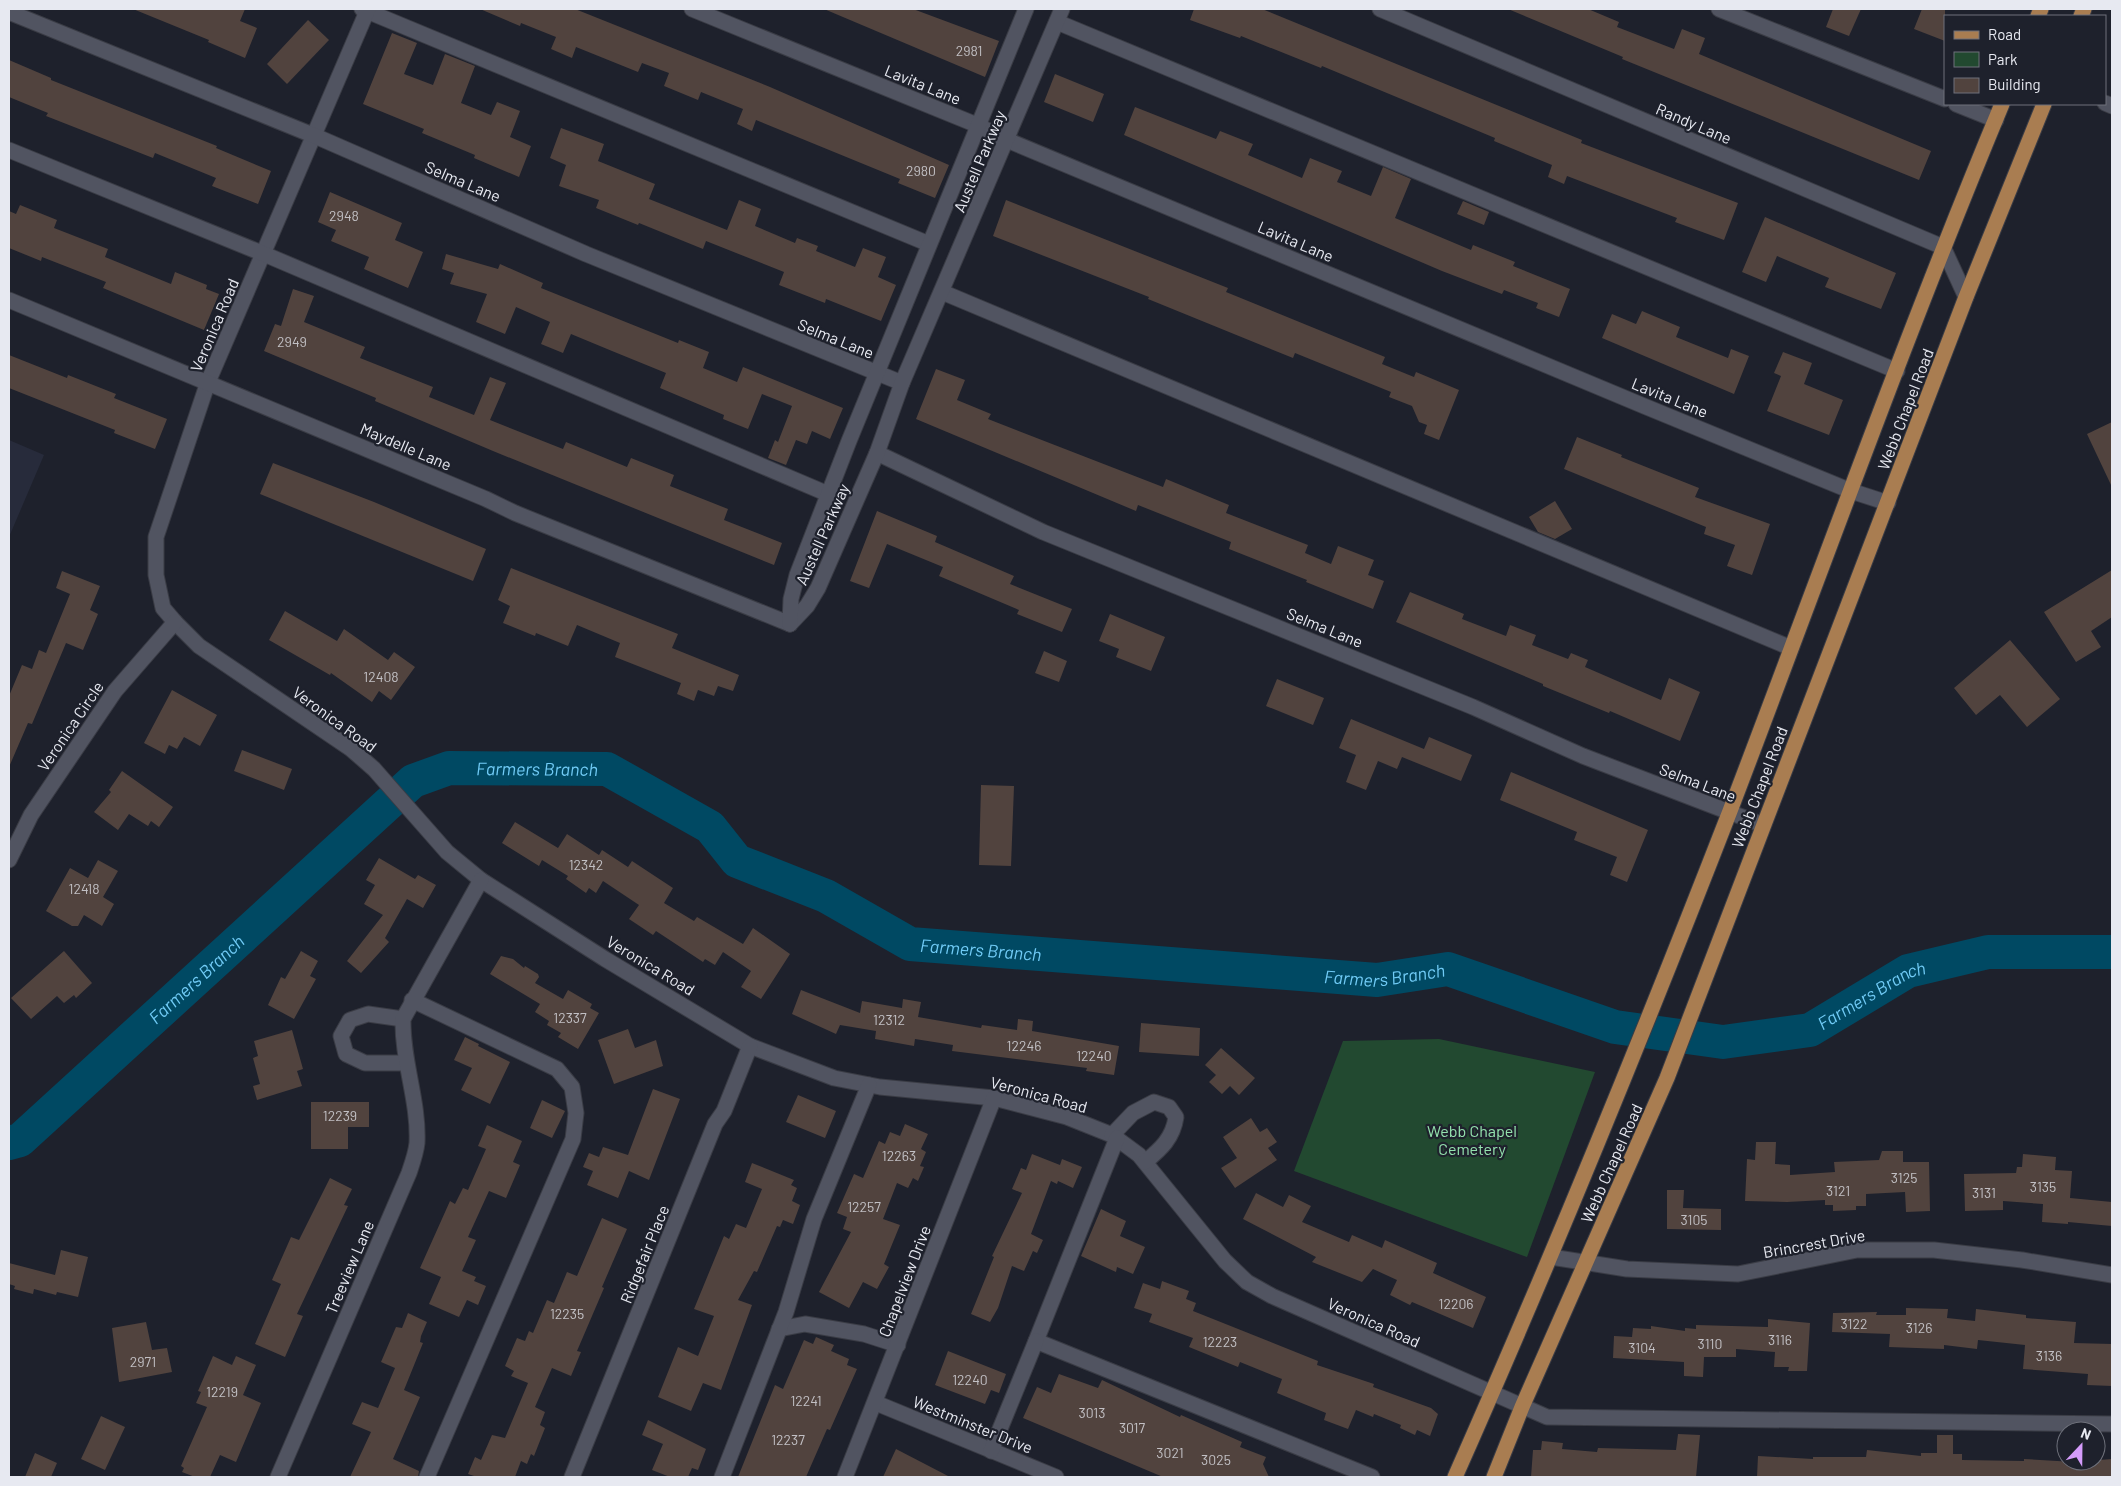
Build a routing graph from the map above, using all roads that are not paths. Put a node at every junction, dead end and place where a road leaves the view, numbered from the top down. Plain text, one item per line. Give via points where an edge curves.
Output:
1 (692, 9) edge
2 (1026, 9) edge
3 (1380, 9) edge
4 (1719, 9) edge
5 (366, 10) edge
6 (9, 12) edge
7 (1059, 15) edge
8 (1944, 99) edge
9 (1958, 105) edge
10 (2002, 105) edge
11 (2044, 105) edge
12 (1996, 120) junction
13 (978, 125) junction
14 (315, 136) junction
15 (1008, 140) junction
16 (9, 150) edge
17 (929, 244) junction
18 (1943, 247) junction
19 (264, 254) junction
20 (942, 292) junction
21 (1966, 297) junction
22 (9, 300) edge
23 (1896, 371) junction
24 (876, 374) junction
25 (208, 382) junction
26 (902, 383) junction
27 (876, 453) junction
28 (1851, 490) junction
29 (828, 494) junction
30 (1888, 503) junction
31 (175, 622) junction
32 (790, 624) junction
33 (1791, 648) junction
34 (1729, 813) junction
35 (1763, 825) junction
36 (9, 860) edge
37 (481, 880) junction
38 (412, 1000) junction
39 (403, 1019) junction
40 (750, 1046) junction
41 (406, 1063) junction
42 (869, 1085) junction
43 (994, 1098) junction
44 (1114, 1136) junction
45 (1146, 1162) junction
46 (1551, 1257) junction
47 (1587, 1262) junction
48 (2112, 1275) edge
49 (779, 1329) junction
50 (1036, 1341) junction
51 (898, 1345) junction
52 (1492, 1394) junction
53 (876, 1403) junction
54 (1522, 1407) junction
55 (2112, 1424) edge
56 (991, 1451) junction
57 (278, 1477) edge
58 (428, 1477) edge
59 (572, 1477) edge
60 (722, 1477) edge
61 (845, 1477) edge
62 (1056, 1477) edge
63 (1372, 1477) edge
64 (1455, 1477) edge
65 (1494, 1477) edge

1 - 13 street, Lavita Lane
2 - 13 street, Austell Parkway
3 - 18 street, Randy Lane
4 - 8 street
5 - 14 street, Veronica Road
5 - 17 street
6 - 14 street, Selma Lane
7 - 15 street, Austell Parkway
7 - 23 street
9 - 12 street
10 - 12 main road, Webb Chapel Road
11 - 21 main road, Webb Chapel Road
12 - 18 main road, Webb Chapel Road
13 - 15 street, Lavita Lane
13 - 17 street, Austell Parkway
14 - 19 street, Veronica Road
14 - 24 street, Selma Lane via 586,254
15 - 20 street, Austell Parkway
15 - 28 street, Lavita Lane
16 - 19 street
17 - 24 street, Austell Parkway
18 - 21 street
18 - 23 main road, Webb Chapel Road
19 - 25 street, Veronica Road
19 - 29 street
20 - 26 street, Austell Parkway
20 - 33 street
21 - 30 main road, Webb Chapel Road
22 - 25 street, Maydelle Lane
23 - 28 main road, Webb Chapel Road
24 - 26 street, Selma Lane
24 - 29 street, Austell Parkway
25 - 31 street, Veronica Road via 156,537 156,575 164,608
25 - 32 street, Maydelle Lane via 515,513
26 - 27 street, Austell Parkway
27 - 32 street, Austell Parkway via 818,588
27 - 34 street, Selma Lane via 1043,532 1473,707 1583,756
28 - 30 street, Lavita Lane
28 - 33 main road, Webb Chapel Road
29 - 32 street, Austell Parkway via 797,575 791,599
30 - 35 main road, Webb Chapel Road
31 - 36 street, Veronica Circle via 115,691 31,815
31 - 37 street, Veronica Road via 199,646 351,749 384,780 447,852
33 - 34 main road, Webb Chapel Road
34 - 35 street, Selma Lane
34 - 46 main road, Webb Chapel Road
35 - 47 main road, Webb Chapel Road via 1667,1078
37 - 38 street, Treeview Lane
37 - 40 street, Veronica Road
38 - 39 street, Treeview Lane
38 - 58 street via 557,1069 572,1087 576,1114 573,1139
39 - 41 street, Treeview Lane
39 - 41 street via 368,1014 350,1020 341,1036 346,1054 365,1063
40 - 42 street, Veronica Road via 834,1078
40 - 59 street, Ridgefair Place via 724,1111 715,1124
41 - 57 street, Treeview Lane via 416,1117 417,1144 409,1173
42 - 43 street, Veronica Road
42 - 49 street via 814,1219
43 - 44 street, Veronica Road via 1067,1116
43 - 51 street, Chapelview Drive
44 - 45 street, Veronica Road
44 - 45 street via 1133,1113 1154,1102 1169,1107 1176,1117 1174,1130 1162,1148
44 - 50 street
45 - 52 street, Veronica Road via 1247,1282
46 - 47 street, Brincrest Drive
46 - 52 main road, Webb Chapel Road
47 - 48 street, Brincrest Drive via 1627,1269 1738,1274 1857,1250 1934,1250
47 - 54 main road, Webb Chapel Road
49 - 51 street via 805,1324 864,1334
49 - 60 street
50 - 56 street
50 - 63 street
51 - 53 street, Chapelview Drive
52 - 54 street, Veronica Road
52 - 64 main road, Webb Chapel Road
53 - 56 street, Westminster Drive
53 - 61 street, Chapelview Drive
54 - 55 street, Veronica Road via 1547,1417
54 - 65 main road, Webb Chapel Road
56 - 62 street, Westminster Drive

